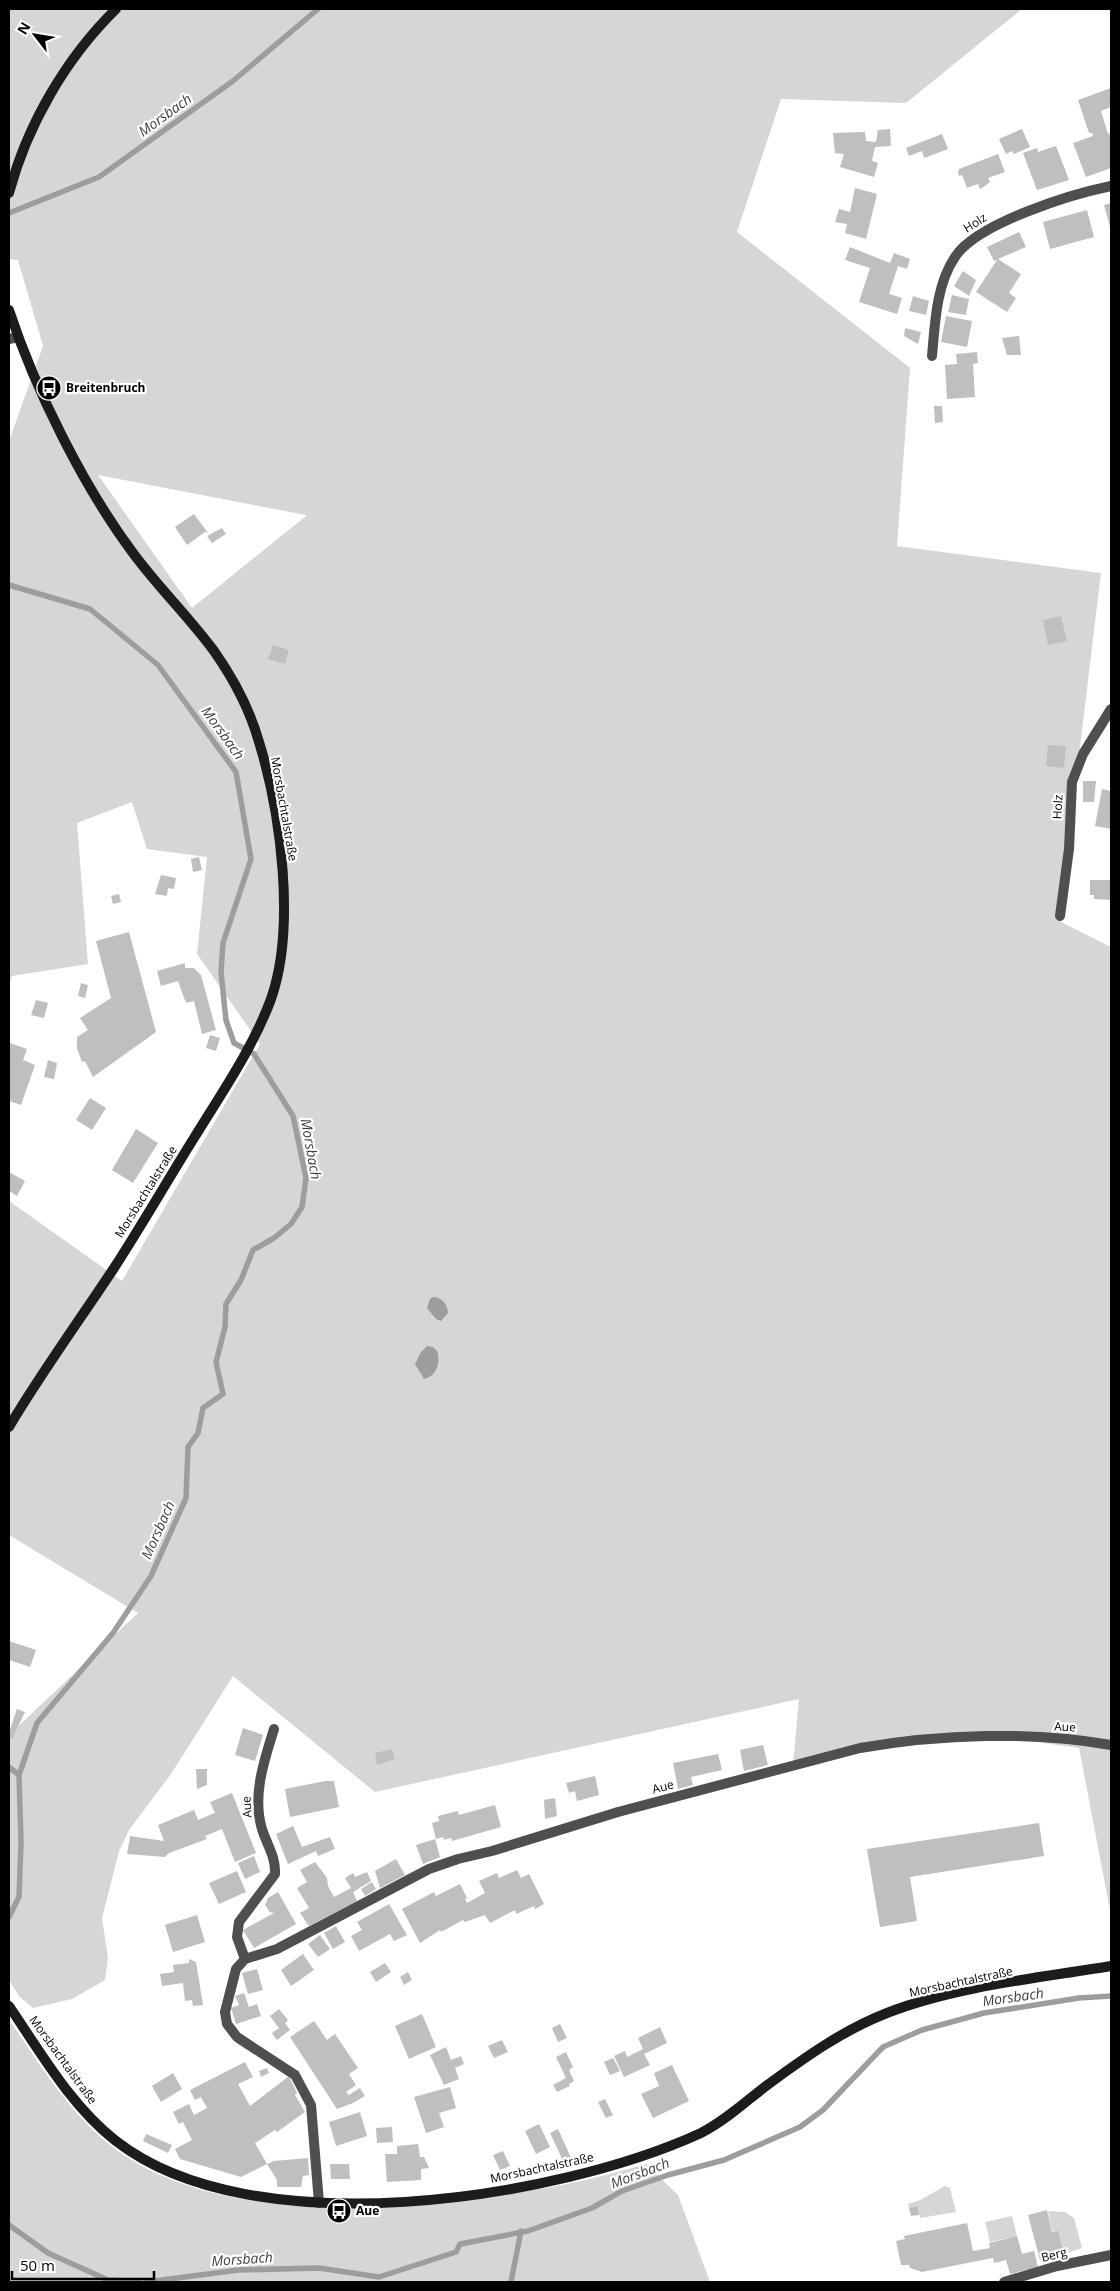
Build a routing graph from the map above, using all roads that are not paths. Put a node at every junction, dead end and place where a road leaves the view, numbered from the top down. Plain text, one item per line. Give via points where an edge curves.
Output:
1 (116, 9) edge
2 (1111, 186) edge
3 (9, 193) edge
4 (9, 310) edge
5 (14, 338) edge
6 (932, 356) dead end
7 (1111, 709) edge
8 (1060, 916) dead end
9 (9, 1427) edge
10 (274, 1729) dead end
11 (1111, 1745) edge
12 (245, 1958) junction
13 (1111, 1966) edge
14 (9, 2006) edge
15 (319, 2202) junction
16 (1111, 2255) edge
17 (1004, 2282) edge

1 - 3 main road via 67,68 46,103 33,127
2 - 6 street, Holz via 1075,195 995,225 966,243 955,256 942,288
4 - 5 main road, Morsbachtalstraße
5 - 9 main road, Morsbachtalstraße via 83,473 132,552 214,651 240,695 259,740 278,828 283,922 279,967 272,997 252,1038 116,1264
7 - 8 street, Holz via 1083,754 1072,782 1069,850
10 - 12 street, Aue via 261,1770 259,1817 273,1856 275,1874 239,1922 237,1937
11 - 12 street, Aue via 1079,1740 980,1737 860,1748 618,1812 458,1859 429,1869 278,1949
12 - 15 street via 236,1969 225,2012 227,2024 237,2037 295,2075 311,2105
13 - 15 main road, Morsbachtalstraße via 939,1997 888,2013 813,2052 704,2131 644,2156 522,2188 468,2196 384,2202
14 - 15 main road, Morsbachtalstraße via 83,2110 117,2143 177,2175 208,2185 281,2200
16 - 17 street, Berg via 1057,2266

